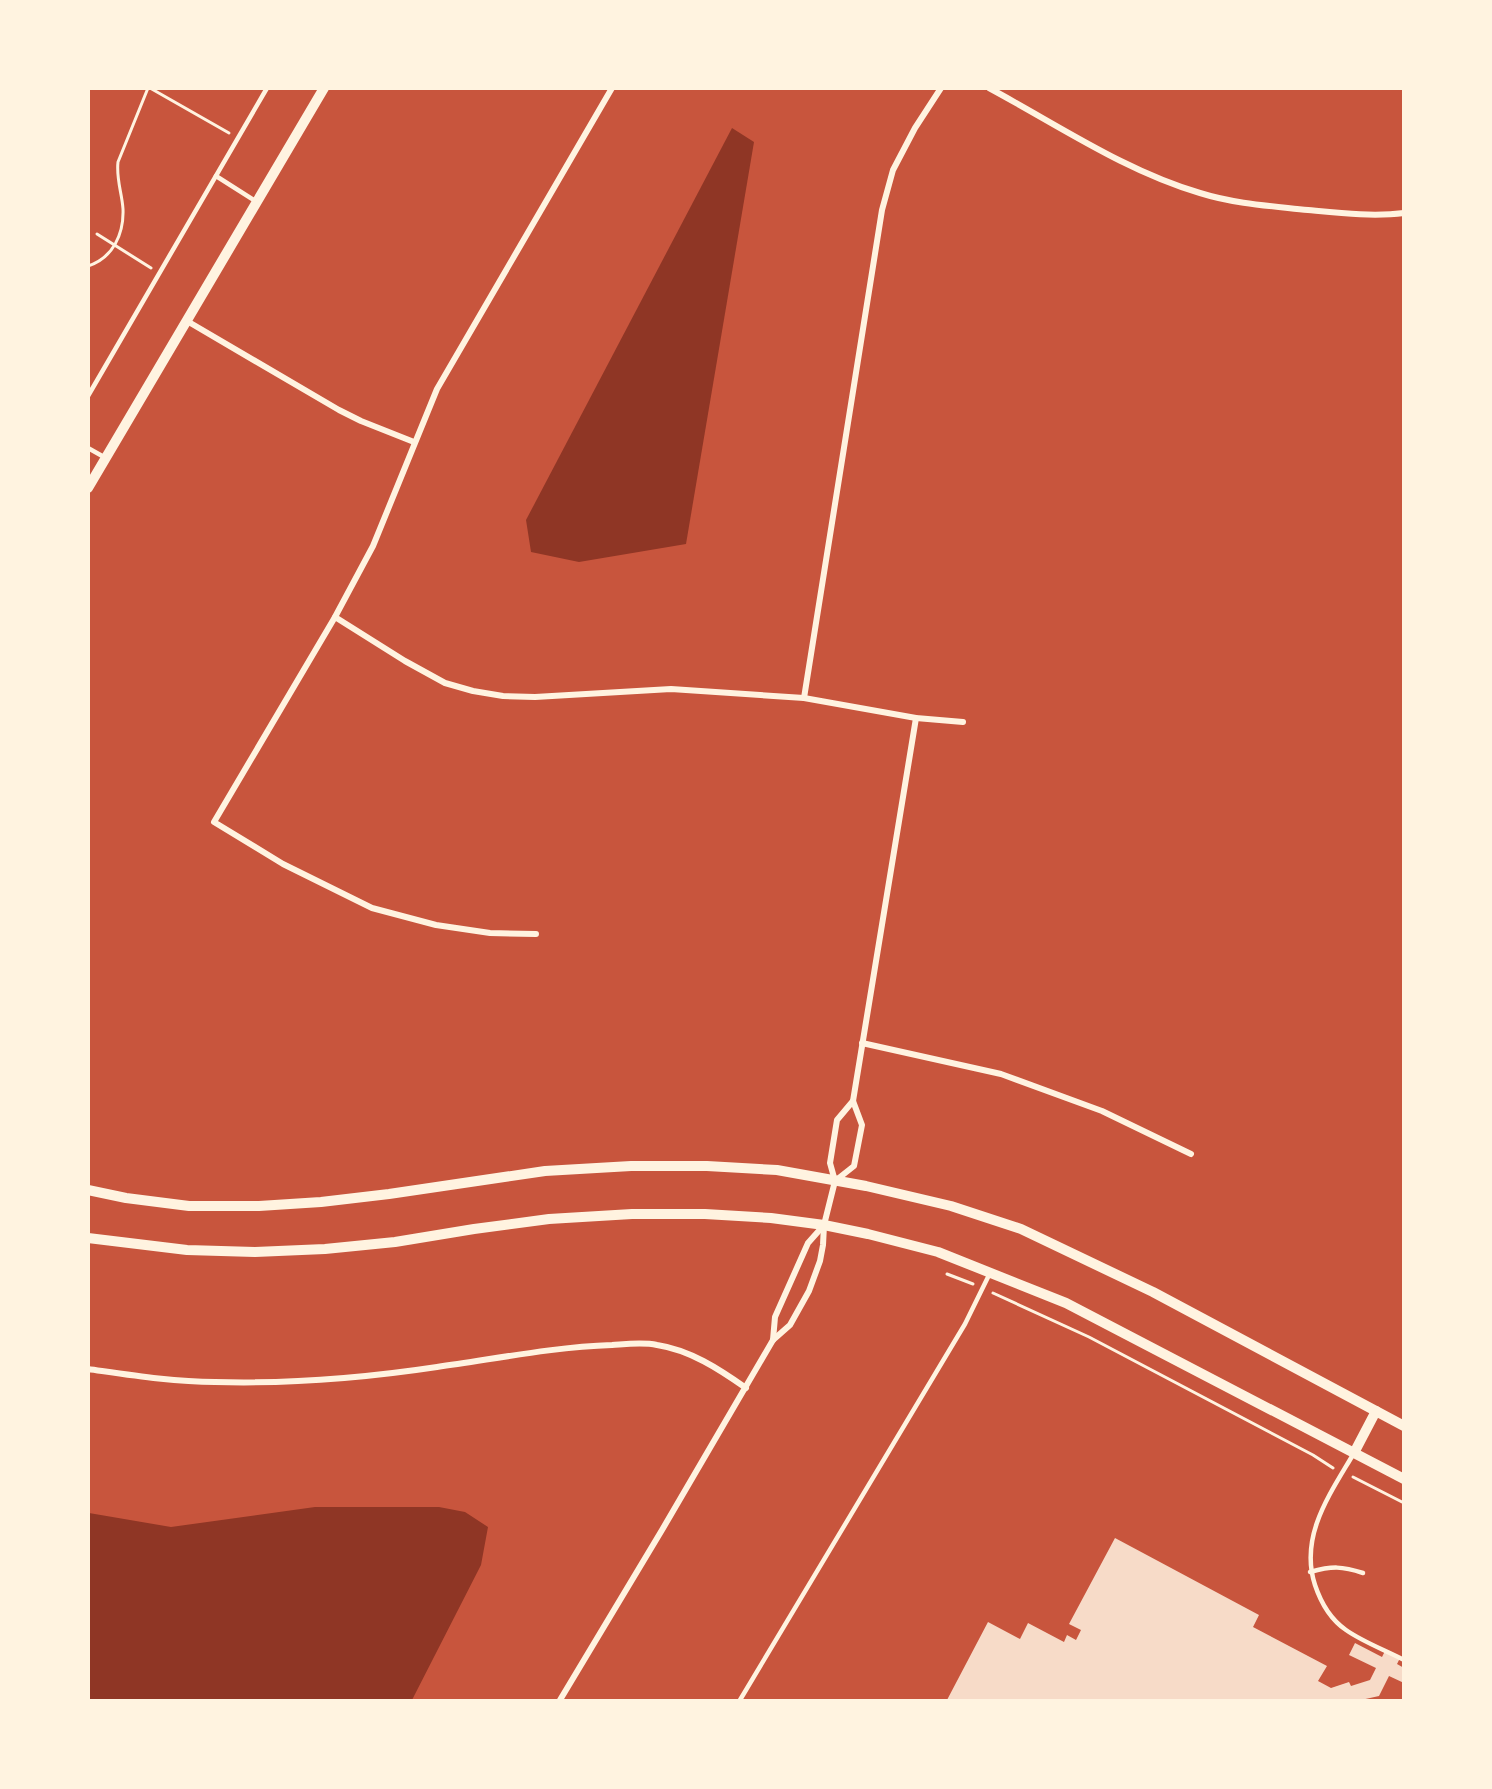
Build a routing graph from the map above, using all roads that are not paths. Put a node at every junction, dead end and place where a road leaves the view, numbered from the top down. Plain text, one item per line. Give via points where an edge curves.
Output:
1 (267, 88) edge
2 (324, 88) edge
3 (612, 88) edge
4 (941, 88) edge
5 (989, 88) edge
6 (216, 176) junction
7 (257, 202) junction
8 (1404, 213) edge
9 (187, 321) junction
10 (88, 396) edge
11 (414, 441) junction
12 (88, 448) edge
13 (107, 458) junction
14 (88, 488) edge
15 (334, 617) junction
16 (804, 698) junction
17 (916, 718) junction
18 (963, 722) dead end
19 (536, 934) dead end
20 (862, 1043) junction
21 (853, 1101) junction
22 (1191, 1154) dead end
23 (835, 1181) junction
24 (88, 1190) edge
25 (824, 1225) junction
26 (88, 1238) edge
27 (990, 1273) junction
28 (773, 1340) junction
29 (88, 1369) edge
30 (746, 1388) junction
31 (1376, 1412) junction
32 (1404, 1426) edge
33 (1354, 1453) junction
34 (1404, 1479) edge
35 (1310, 1572) junction
36 (1364, 1573) dead end
37 (1404, 1660) edge
38 (560, 1701) edge
39 (740, 1701) edge

1 - 6 lane
2 - 7 street
3 - 11 street via 454,357
4 - 16 street via 893,170 882,210
5 - 8 street via 1125,162 1201,194 1337,213
6 - 7 lane
6 - 10 lane
7 - 9 street
9 - 11 street via 339,410
9 - 13 street
11 - 15 street via 372,546
12 - 13 lane
13 - 14 street
15 - 16 street via 445,682 502,696 671,689
15 - 19 street via 214,822 283,864 372,908 436,925 490,933
16 - 17 street
17 - 18 street
17 - 20 street
20 - 21 street
20 - 22 street via 1000,1074 1102,1111
21 - 23 street via 837,1120 830,1163
21 - 23 street via 862,1125 854,1166
23 - 24 street via 777,1170 707,1166 545,1170 389,1194 258,1206 189,1206
23 - 25 street
23 - 31 street via 951,1206 1021,1229 1153,1292
25 - 26 street via 705,1214 632,1214 549,1219 395,1242 255,1252 187,1250
25 - 27 street via 938,1252
25 - 28 street via 808,1243 775,1317
25 - 28 street via 823,1245 809,1291 790,1325
27 - 33 street via 1066,1303
27 - 39 lane via 965,1323
28 - 30 street
29 - 30 street via 214,1382 278,1381 357,1376 592,1345 645,1344 677,1349 698,1358
30 - 38 street
31 - 32 street
31 - 33 street
33 - 34 street
33 - 35 lane via 1315,1526 1309,1548
35 - 36 lane via 1346,1567
35 - 37 lane via 1318,1597 1331,1617 1347,1631

